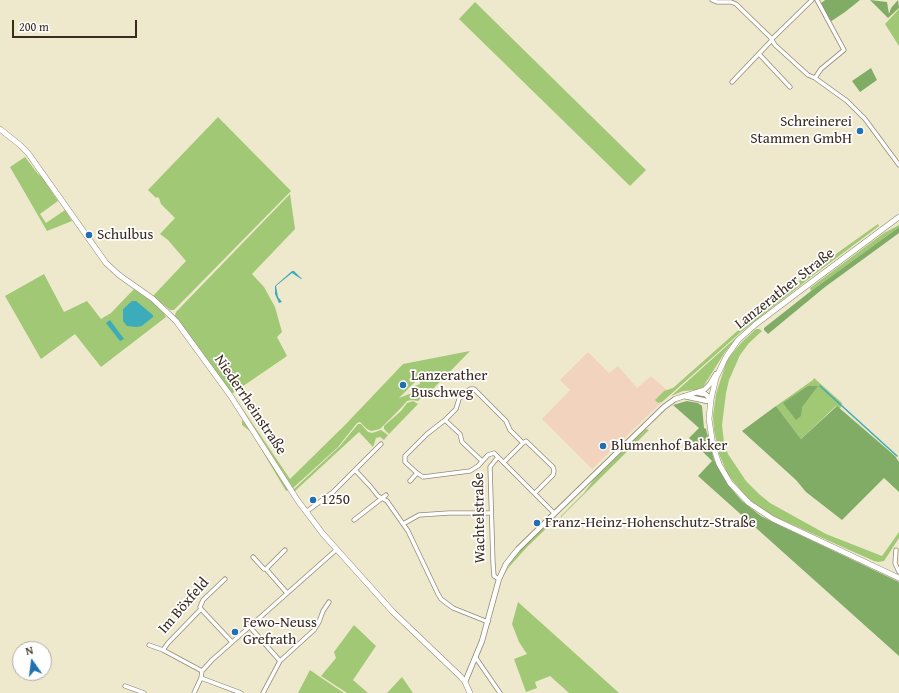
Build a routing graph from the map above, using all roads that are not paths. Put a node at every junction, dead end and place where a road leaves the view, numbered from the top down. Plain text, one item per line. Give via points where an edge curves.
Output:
1 (712, 0) edge
2 (812, 0) edge
3 (817, 0) edge
4 (732, 1) edge
5 (772, 40) junction
6 (759, 54) junction
7 (815, 78) junction
8 (732, 82) dead end
9 (790, 87) dead end
10 (0, 129) edge
11 (899, 165) edge
12 (899, 217) edge
13 (720, 367) junction
14 (695, 392) junction
15 (684, 396) junction
16 (711, 399) junction
17 (445, 420) junction
18 (523, 443) junction
19 (381, 444) dead end
20 (498, 457) junction
21 (482, 461) junction
22 (504, 462) junction
23 (355, 470) junction
24 (417, 473) junction
25 (410, 480) dead end
26 (535, 493) junction
27 (386, 495) dead end
28 (381, 498) junction
29 (306, 512) junction
30 (491, 513) junction
31 (554, 513) junction
32 (354, 520) dead end
33 (403, 524) junction
34 (285, 550) dead end
35 (336, 550) junction
36 (896, 550) dead end
37 (253, 557) dead end
38 (266, 569) junction
39 (899, 572) edge
40 (899, 578) edge
41 (225, 579) dead end
42 (499, 579) junction
43 (287, 593) junction
44 (330, 602) dead end
45 (201, 609) junction
46 (488, 622) junction
47 (250, 627) junction
48 (232, 642) junction
49 (149, 645) dead end
50 (163, 650) junction
51 (476, 658) junction
52 (280, 662) junction
53 (202, 671) junction
54 (201, 678) junction
55 (465, 682) junction
56 (125, 686) dead end
57 (144, 693) edge
58 (194, 693) edge
59 (241, 693) edge
60 (263, 693) edge
61 (470, 693) edge
62 (500, 693) edge

1 - 4 street
2 - 5 street
3 - 7 street via 844,50 821,69
4 - 5 street
5 - 6 street
5 - 7 street via 808,75
6 - 8 street
6 - 9 street
7 - 11 street via 860,113
10 - 29 main road, Niederrheinstraße via 20,145 35,162 106,263 153,299 176,321 244,416
12 - 13 main road, Lanzerather Straße via 746,333 732,348
13 - 14 street via 707,387
13 - 16 main road, Lanzerather Straße
14 - 15 street
14 - 16 street via 705,394
15 - 16 street via 707,401
15 - 31 street via 674,399 664,407
16 - 40 main road, Lanzerather Straße via 710,424 715,454 727,479 743,498 773,519
17 - 18 street via 457,407 459,399 472,388 506,420 510,430
17 - 21 street via 460,434 462,442
17 - 24 street via 405,456 405,462
18 - 22 street
18 - 26 street via 528,442 554,470 553,475
19 - 23 street
20 - 21 street, Wachtelstraße via 492,453
20 - 22 street, Wachtelstraße
20 - 30 street, Wachtelstraße via 490,467
21 - 24 street, Wachtelstraße via 473,470 466,472 423,477
22 - 26 street
23 - 28 street
23 - 29 street via 333,492
24 - 25 street
26 - 31 street
27 - 28 street
28 - 32 street
28 - 33 street via 387,501
29 - 35 main road, Niederrheinstraße
30 - 33 street via 419,515
30 - 42 street, Wachtelstraße via 494,574
31 - 42 street via 518,549 506,564
33 - 46 street via 412,536 441,599 453,608
34 - 38 street
35 - 43 street
35 - 55 main road, Niederrheinstraße via 393,612
36 - 39 street via 895,563
37 - 38 street
38 - 43 street
41 - 45 street, Im Böxfeld via 203,600
42 - 46 street
43 - 47 street
44 - 52 street via 314,630
45 - 48 street
45 - 50 street, Im Böxfeld
46 - 51 street
47 - 48 street
47 - 52 street
48 - 53 street
49 - 50 street
50 - 53 street
51 - 55 street
51 - 62 street
52 - 60 street
53 - 54 street
54 - 58 street
54 - 59 street
55 - 61 main road, Niederrheinstraße
56 - 57 street

